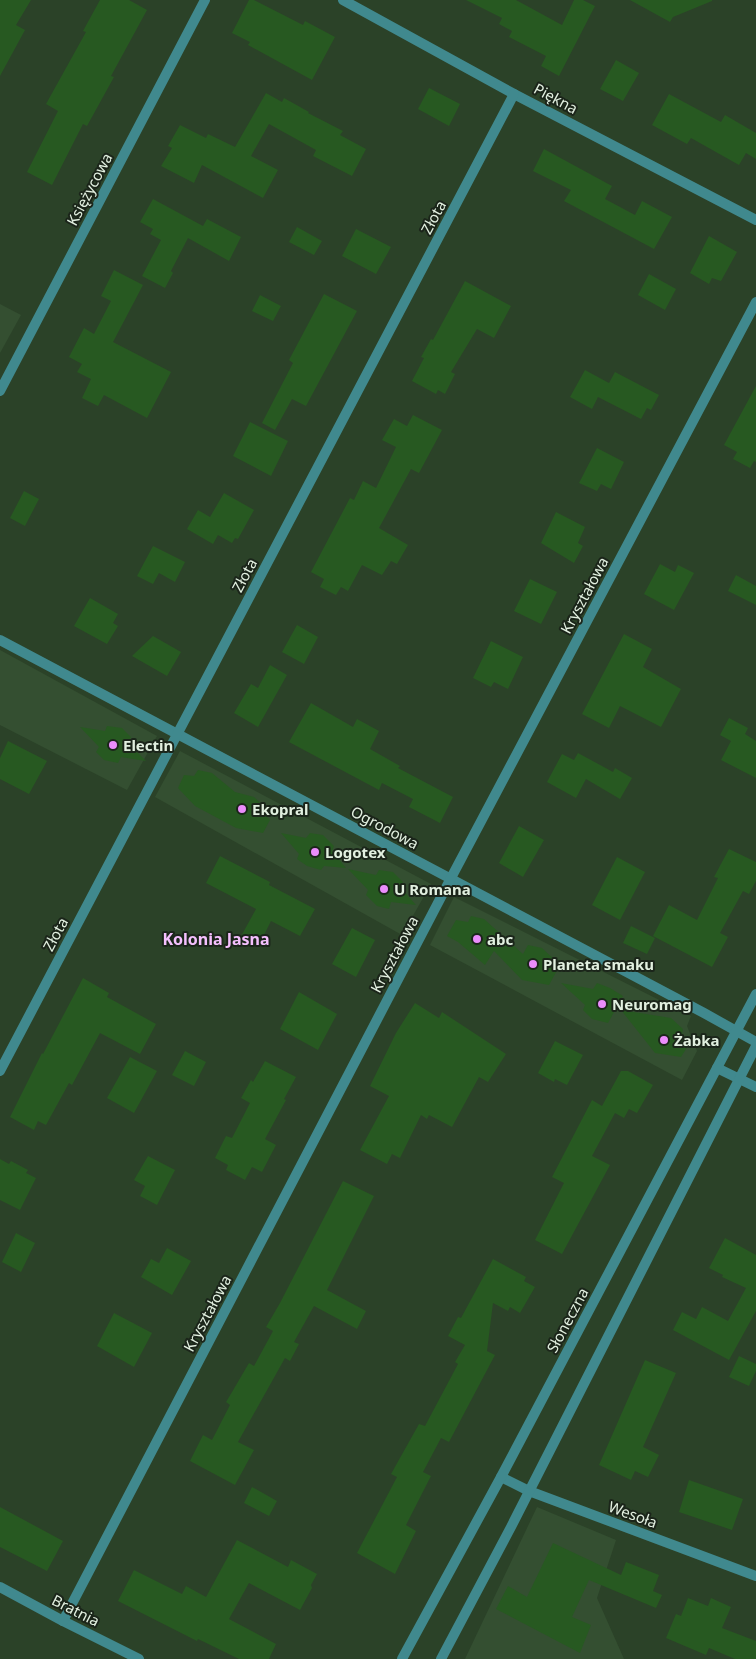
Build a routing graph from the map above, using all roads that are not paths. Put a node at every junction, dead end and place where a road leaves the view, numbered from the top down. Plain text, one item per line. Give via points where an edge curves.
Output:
1 (205, 0) edge
2 (343, 0) edge
3 (514, 94) junction
4 (756, 220) edge
5 (756, 302) edge
6 (0, 391) edge
7 (0, 640) edge
8 (177, 735) junction
9 (451, 878) junction
10 (756, 994) edge
11 (736, 1031) junction
12 (756, 1042) edge
13 (756, 1046) edge
14 (717, 1068) junction
15 (0, 1071) edge
16 (739, 1079) junction
17 (756, 1087) edge
18 (501, 1477) junction
19 (529, 1492) junction
20 (756, 1576) edge
21 (0, 1587) edge
22 (63, 1621) junction
23 (139, 1659) edge
24 (402, 1659) edge
25 (441, 1659) edge

1 - 6 street, Księżycowa
2 - 3 street, Piękna
3 - 4 street, Piękna
3 - 8 street, Złota
5 - 9 street, Kryształowa
7 - 8 street, Ogrodowa
8 - 9 street, Ogrodowa
8 - 15 street, Złota
9 - 11 street, Ogrodowa
9 - 22 street, Kryształowa
10 - 11 street, Słoneczna
11 - 12 street, Ogrodowa
11 - 14 street, Słoneczna
13 - 16 street
14 - 16 street
14 - 18 street, Słoneczna
16 - 17 street
16 - 19 street
18 - 19 street, Wesoła
18 - 24 street, Słoneczna
19 - 20 street, Wesoła
19 - 25 street
21 - 22 street, Bratnia
22 - 23 street, Bratnia

